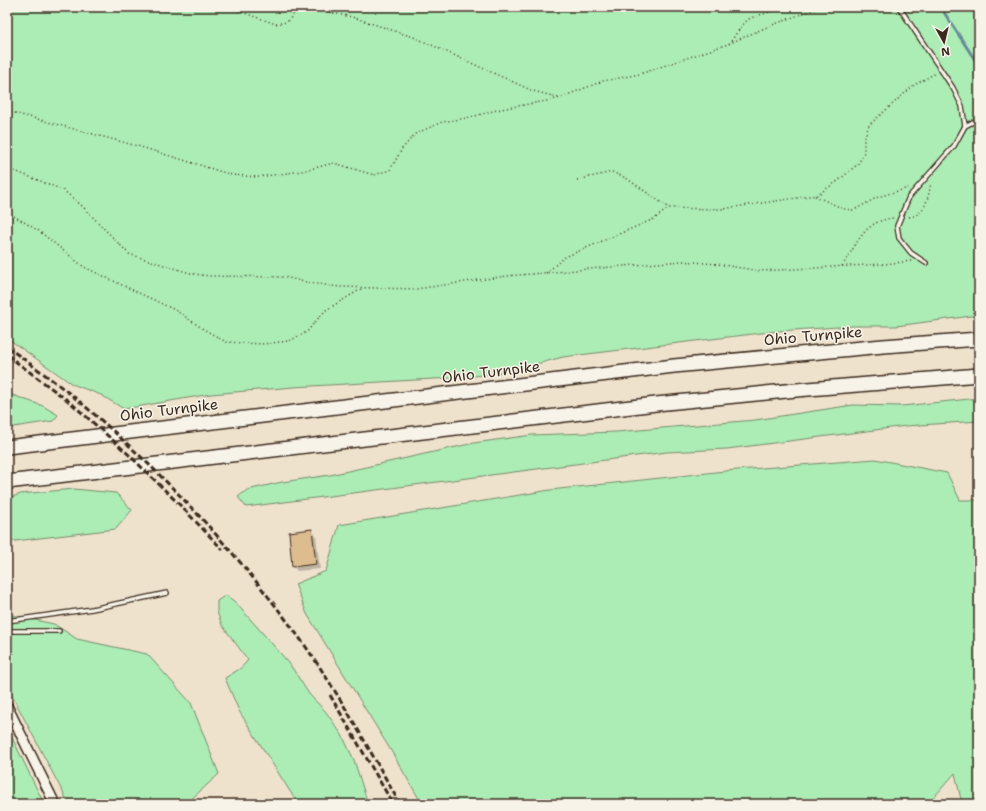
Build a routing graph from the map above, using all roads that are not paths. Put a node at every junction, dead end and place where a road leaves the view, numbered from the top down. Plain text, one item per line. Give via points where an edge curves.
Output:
1 (900, 8) edge
2 (979, 119) edge
3 (965, 126) junction
4 (926, 263) dead end
5 (979, 339) edge
6 (979, 375) edge
7 (7, 446) edge
8 (7, 482) edge
9 (167, 592) dead end
10 (7, 621) edge
11 (7, 631) edge
12 (59, 631) dead end
13 (7, 706) edge
14 (55, 804) edge

1 - 3 lane via 953,88 962,106
2 - 3 lane
3 - 4 lane via 954,146 909,197 897,226 899,238 910,253
5 - 7 highway, Ohio Turnpike via 674,366
6 - 8 highway via 656,404
9 - 10 lane via 92,609
11 - 12 lane
13 - 14 street

